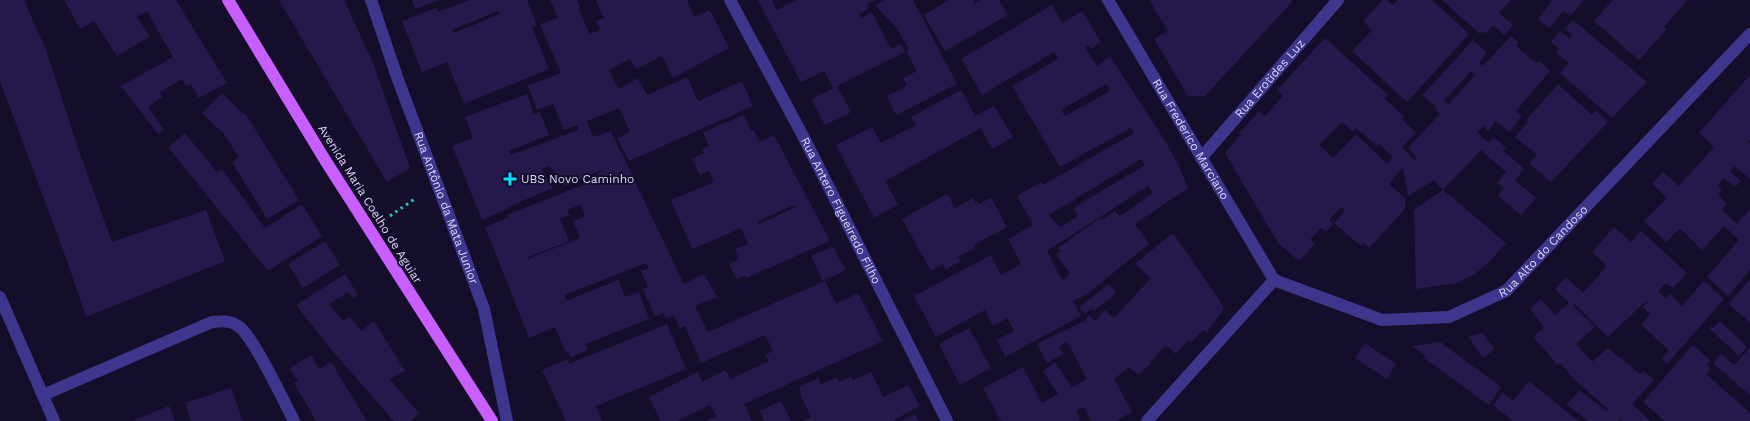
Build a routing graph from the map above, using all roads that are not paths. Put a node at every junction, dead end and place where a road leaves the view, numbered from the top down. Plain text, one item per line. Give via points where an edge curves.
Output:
1 (228, 0) edge
2 (371, 0) edge
3 (730, 0) edge
4 (1108, 0) edge
5 (1338, 0) edge
6 (1750, 34) edge
7 (1201, 158) junction
8 (1274, 280) junction
9 (0, 297) edge
10 (43, 395) junction
11 (54, 421) edge
12 (294, 421) edge
13 (492, 421) edge
14 (506, 421) edge
15 (947, 421) edge
16 (1147, 421) edge

1 - 13 main road, Avenida Maria Coelho de Aguiar via 325,160
2 - 14 street, Rua Antônio da Mata Junior via 484,309
3 - 15 street, Rua Antero Figueiredo Filho via 804,136
4 - 7 street, Rua Frederico Marciano
5 - 7 street, Rua Erotides Luz
6 - 8 street, Rua Alto do Candoso via 1506,291 1449,317 1382,320
7 - 8 street, Rua Frederico Marciano
8 - 16 street
9 - 10 street
10 - 11 street
10 - 12 street via 212,322 227,321 240,326 250,339

